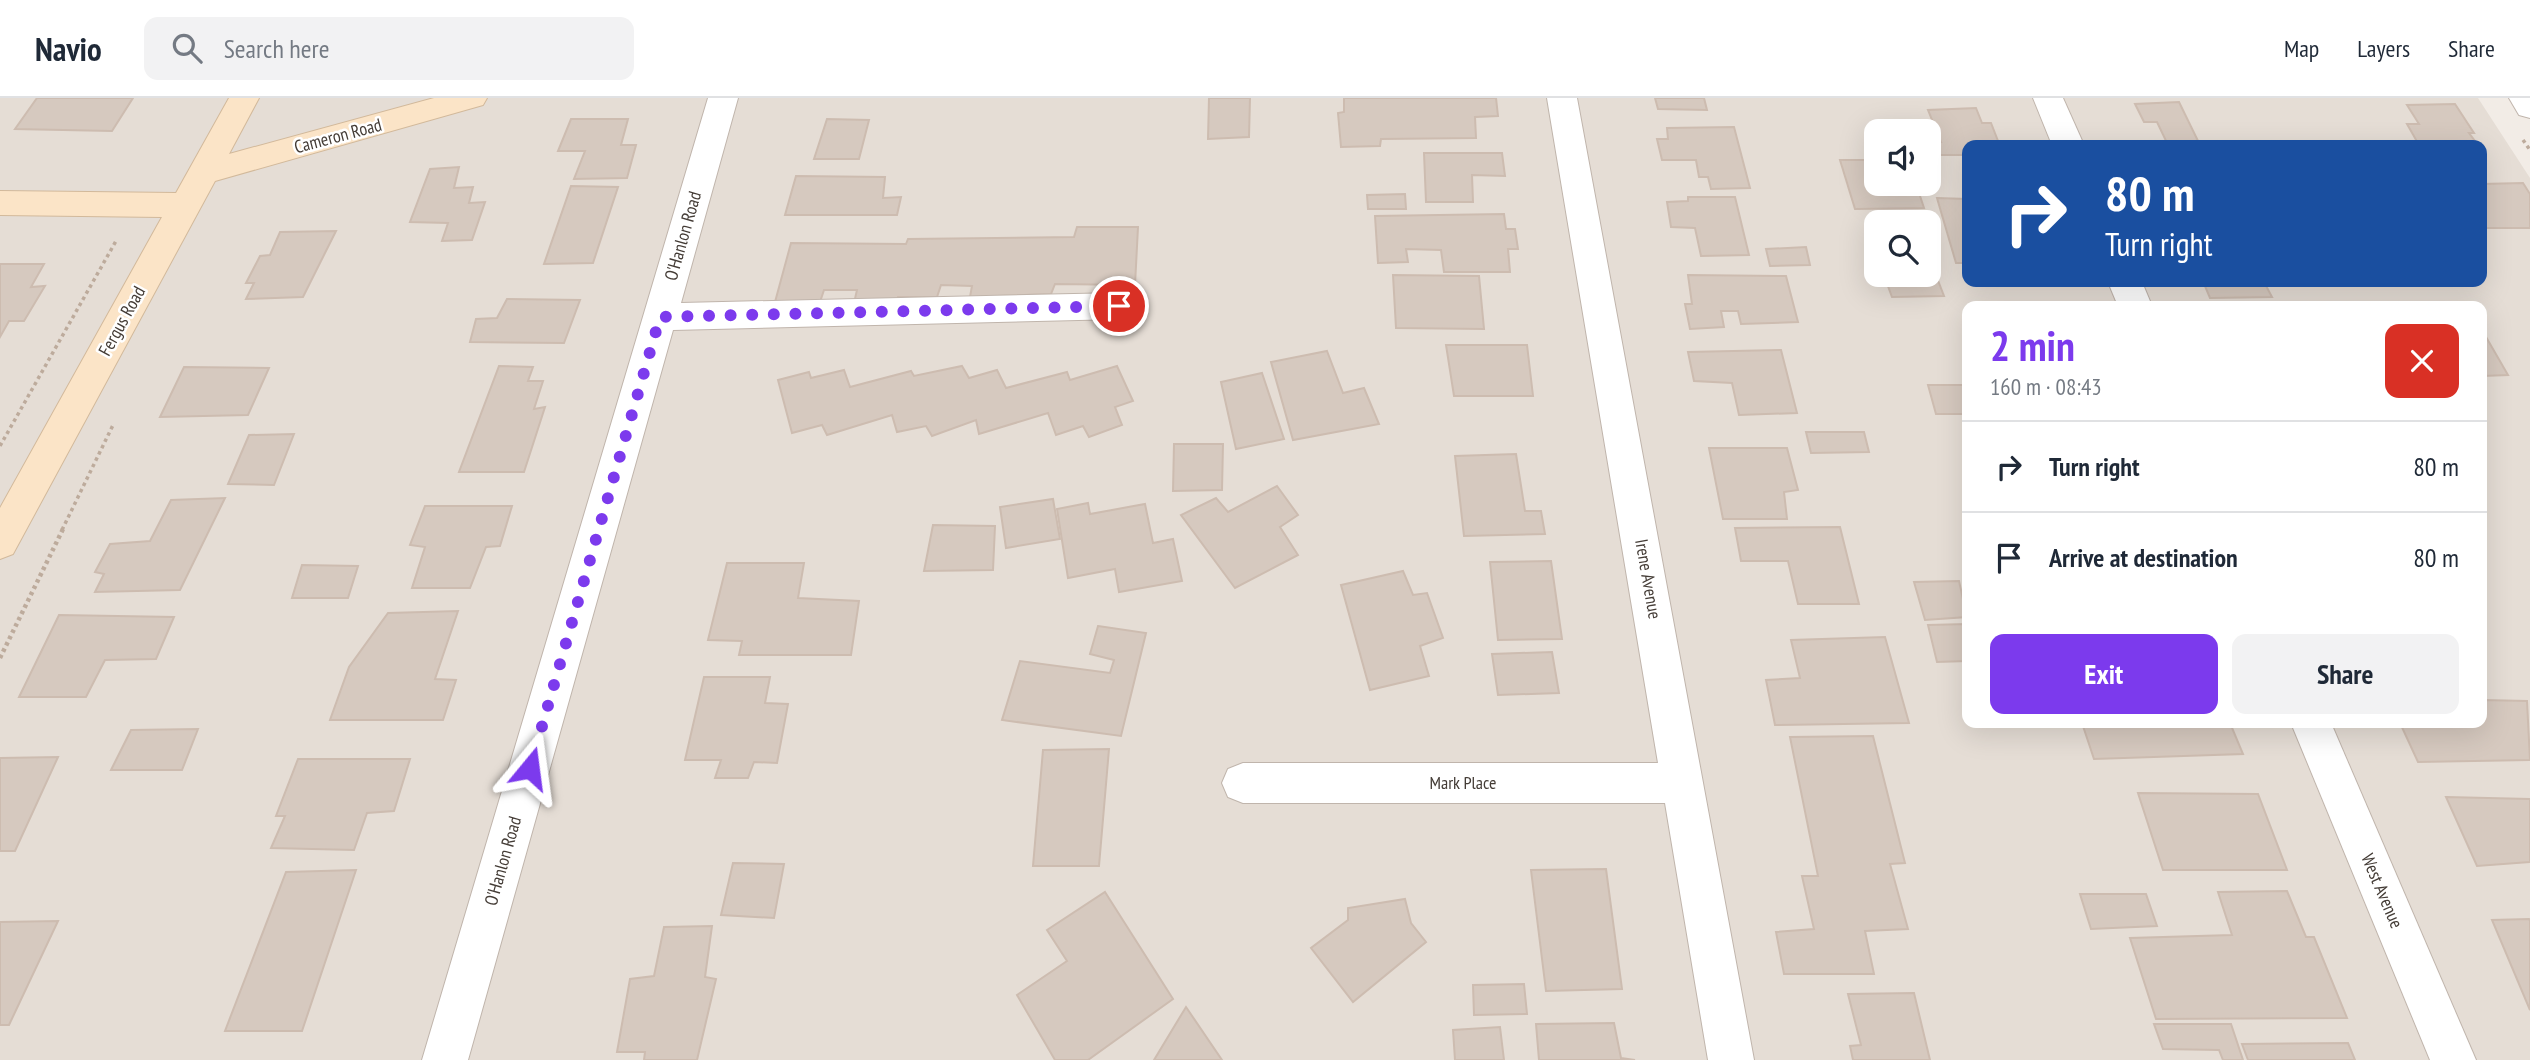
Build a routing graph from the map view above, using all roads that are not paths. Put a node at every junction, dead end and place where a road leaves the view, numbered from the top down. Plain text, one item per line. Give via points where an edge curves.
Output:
1 (244, 98) edge
2 (472, 98) edge
3 (723, 98) edge
4 (1562, 98) edge
5 (2048, 98) edge
6 (2524, 98) edge
7 (2530, 107) edge
8 (2065, 140) edge
9 (203, 173) junction
10 (0, 203) edge
11 (186, 205) junction
12 (1119, 306) dead end
13 (660, 317) junction
14 (0, 543) edge
15 (2313, 728) edge
16 (1243, 783) dead end
17 (1684, 783) junction
18 (446, 1060) edge
19 (1731, 1060) edge
20 (2453, 1060) edge

1 - 9 street, Fergus Road
2 - 9 street, Cameron Road
3 - 13 street, O'Hanlon Road
4 - 17 street, Irene Avenue
5 - 8 street
6 - 7 street
9 - 11 street, Fergus Road
10 - 11 street
11 - 14 street, Fergus Road
12 - 13 street
13 - 18 street, O'Hanlon Road
15 - 20 street, West Avenue
16 - 17 street, Mark Place
17 - 19 street, Irene Avenue

